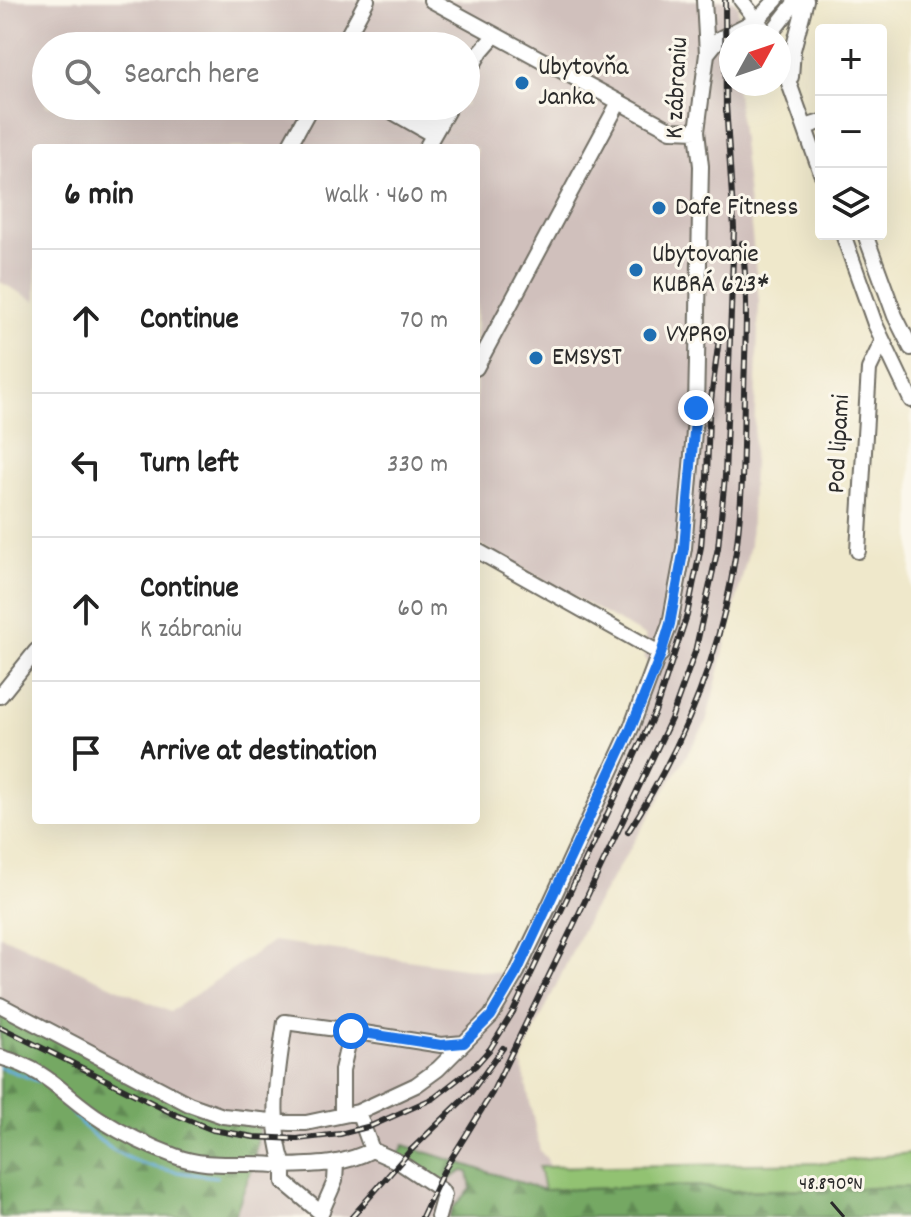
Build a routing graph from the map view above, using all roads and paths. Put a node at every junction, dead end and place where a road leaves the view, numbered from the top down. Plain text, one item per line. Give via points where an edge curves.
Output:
1 (367, 0) edge
2 (431, 0) edge
3 (704, 0) edge
4 (741, 0) edge
5 (776, 0) edge
6 (797, 0) edge
7 (806, 0) edge
8 (758, 19) junction
9 (761, 24) edge
10 (778, 24) edge
11 (350, 32) edge
12 (495, 35) junction
13 (480, 53) edge
14 (707, 54) junction
15 (791, 86) joint
16 (619, 102) junction
17 (303, 120) edge
18 (405, 120) edge
19 (416, 120) edge
20 (815, 124) edge
21 (805, 127) junction
22 (697, 131) junction
23 (651, 133) dead end
24 (430, 135) edge
25 (675, 136) junction
26 (290, 144) edge
27 (819, 168) edge
28 (845, 240) edge
29 (867, 240) edge
30 (895, 316) junction
31 (875, 324) junction
32 (882, 342) junction
33 (911, 348) edge
34 (480, 361) edge
35 (911, 400) edge
36 (858, 551) dead end
37 (480, 552) edge
38 (661, 654) junction
39 (32, 656) edge
40 (0, 696) edge
41 (0, 1005) edge
42 (351, 1031) junction
43 (464, 1043) junction
44 (0, 1057) edge
45 (358, 1112) junction
46 (342, 1115) junction
47 (275, 1123) junction
48 (372, 1150) junction
49 (336, 1164) junction
50 (284, 1166) junction
51 (438, 1217) edge

1 - 11 street
2 - 12 street
3 - 14 street, K zábraniu
4 - 8 street
5 - 8 street
6 - 10 street
7 - 15 street via 793,50
8 - 9 street
8 - 14 street via 727,33
12 - 13 street
12 - 16 street
14 - 22 street, K zábraniu
15 - 21 street
16 - 25 street
16 - 34 street
17 - 26 street
18 - 24 street
19 - 24 street
20 - 21 street
21 - 27 street
22 - 25 street
22 - 38 street, K zábraniu via 701,225 696,408 688,513
23 - 25 street
28 - 31 street
29 - 30 street
30 - 31 street
30 - 33 street
31 - 32 street
32 - 35 street
32 - 36 street, Pod lipami via 869,369
37 - 38 street
38 - 43 street, K zábraniu via 517,972 491,1016
39 - 40 street
41 - 47 street, K zábraniu via 189,1104 223,1116
42 - 43 street via 441,1045
42 - 46 street via 342,1070
42 - 47 street via 285,1022
43 - 45 street, K zábraniu via 416,1085
44 - 50 street via 42,1073 102,1120 178,1157 213,1164
45 - 46 street, K zábraniu
45 - 48 street
46 - 47 street, K zábraniu
47 - 50 street
48 - 49 street
48 - 51 street via 441,1190
49 - 50 street
49 - 50 street via 335,1181 321,1213 284,1182

